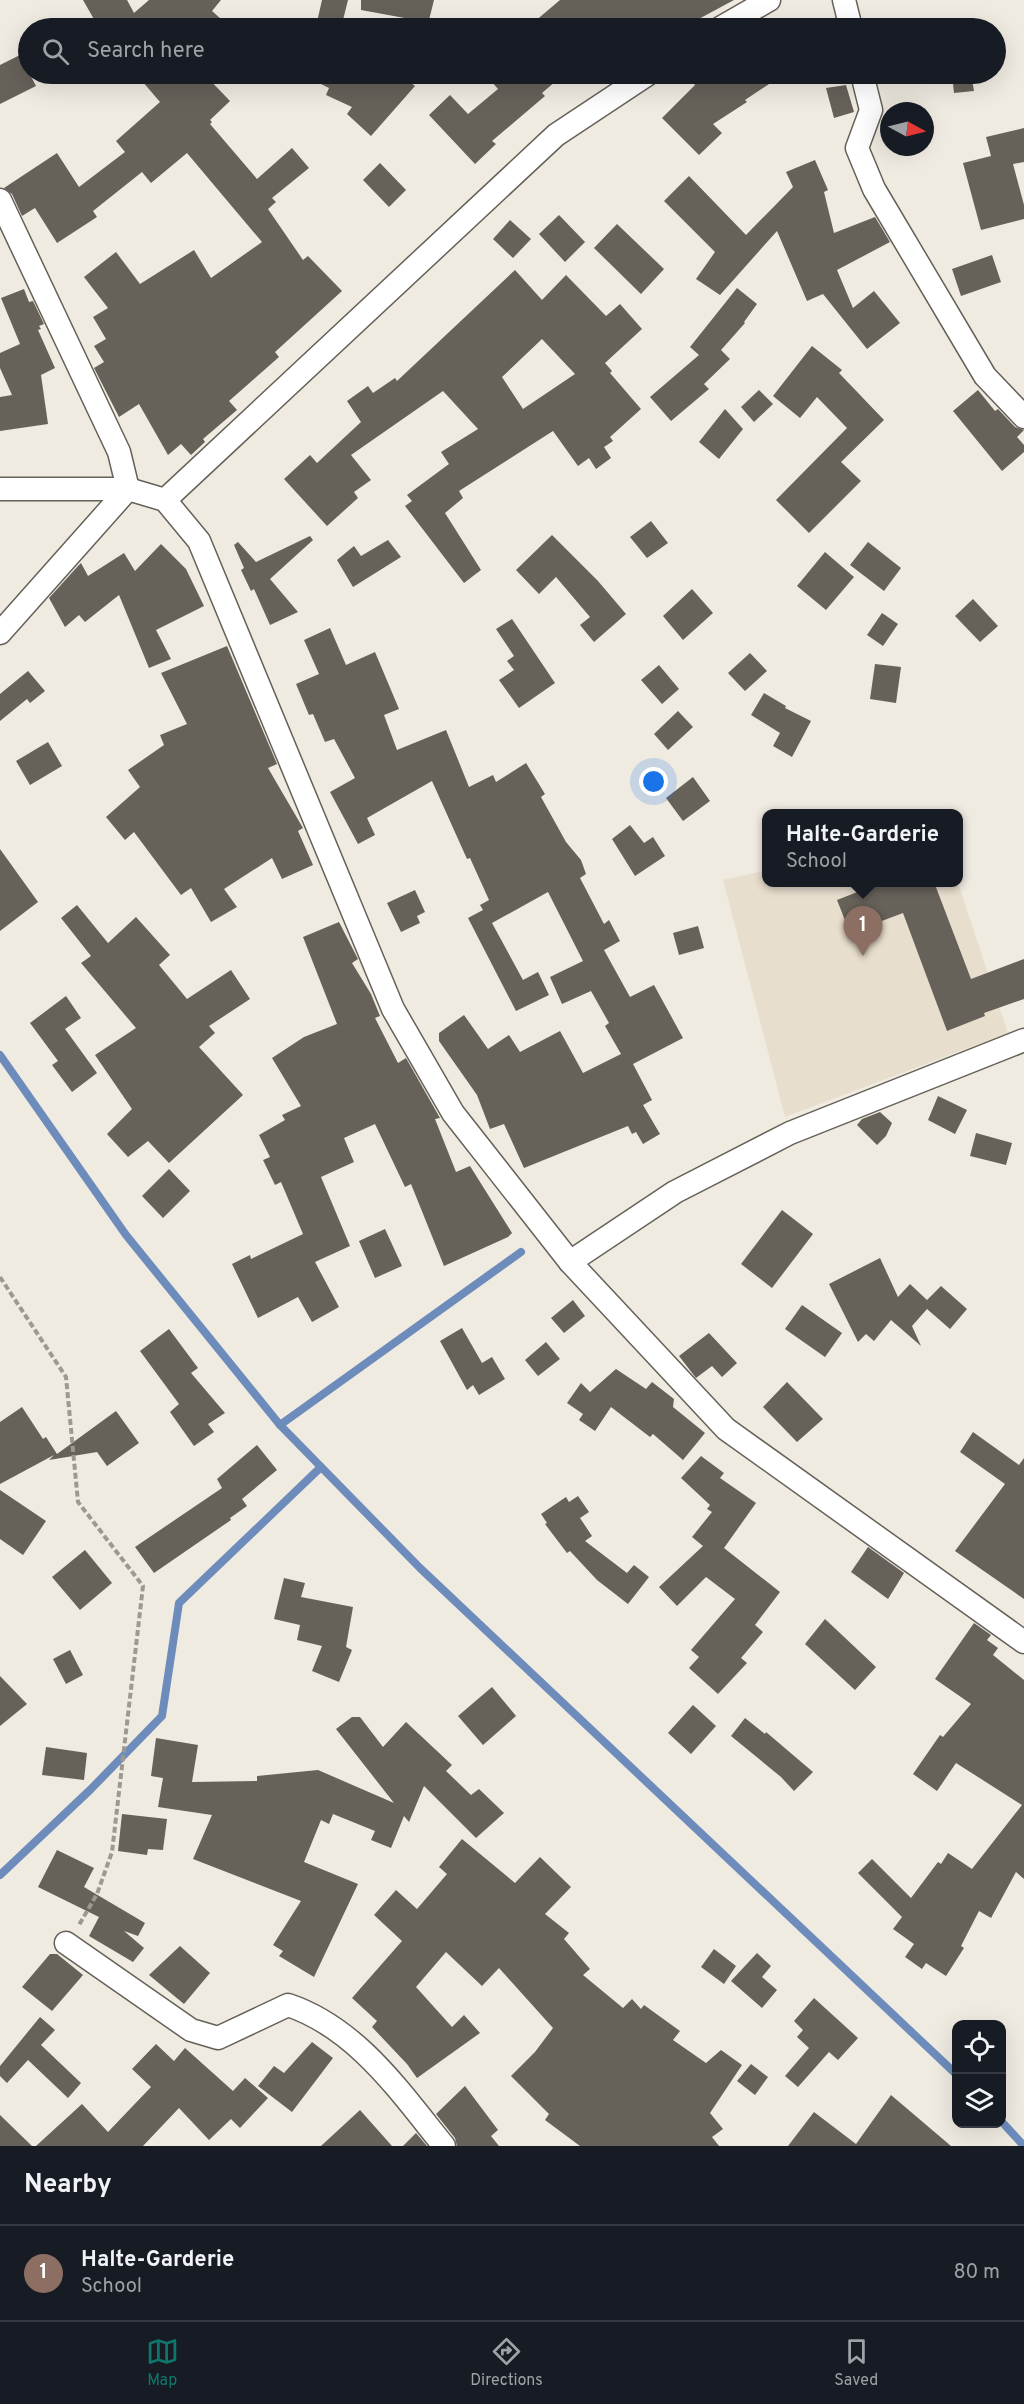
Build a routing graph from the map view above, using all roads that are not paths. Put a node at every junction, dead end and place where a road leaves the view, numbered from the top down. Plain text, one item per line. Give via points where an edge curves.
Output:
1 (769, 0) edge
2 (844, 0) edge
3 (738, 18) edge
4 (848, 18) edge
5 (633, 84) edge
6 (864, 84) edge
7 (0, 200) edge
8 (1024, 417) edge
9 (0, 489) edge
10 (128, 489) junction
11 (165, 500) junction
12 (0, 633) edge
13 (1024, 1040) edge
14 (570, 1262) junction
15 (1024, 1642) edge
16 (66, 1943) road end
17 (444, 2146) edge

1 - 3 street
2 - 4 street
5 - 11 street via 556,135
6 - 8 street via 871,110 857,148 874,189 985,376
7 - 10 street via 119,452
9 - 10 street
10 - 11 street
10 - 12 street
11 - 14 street via 199,541 393,1010 453,1113
13 - 14 street via 790,1133 675,1192
14 - 15 street via 726,1429
16 - 17 street via 191,2030 218,2038 288,2005 312,2013 381,2068

